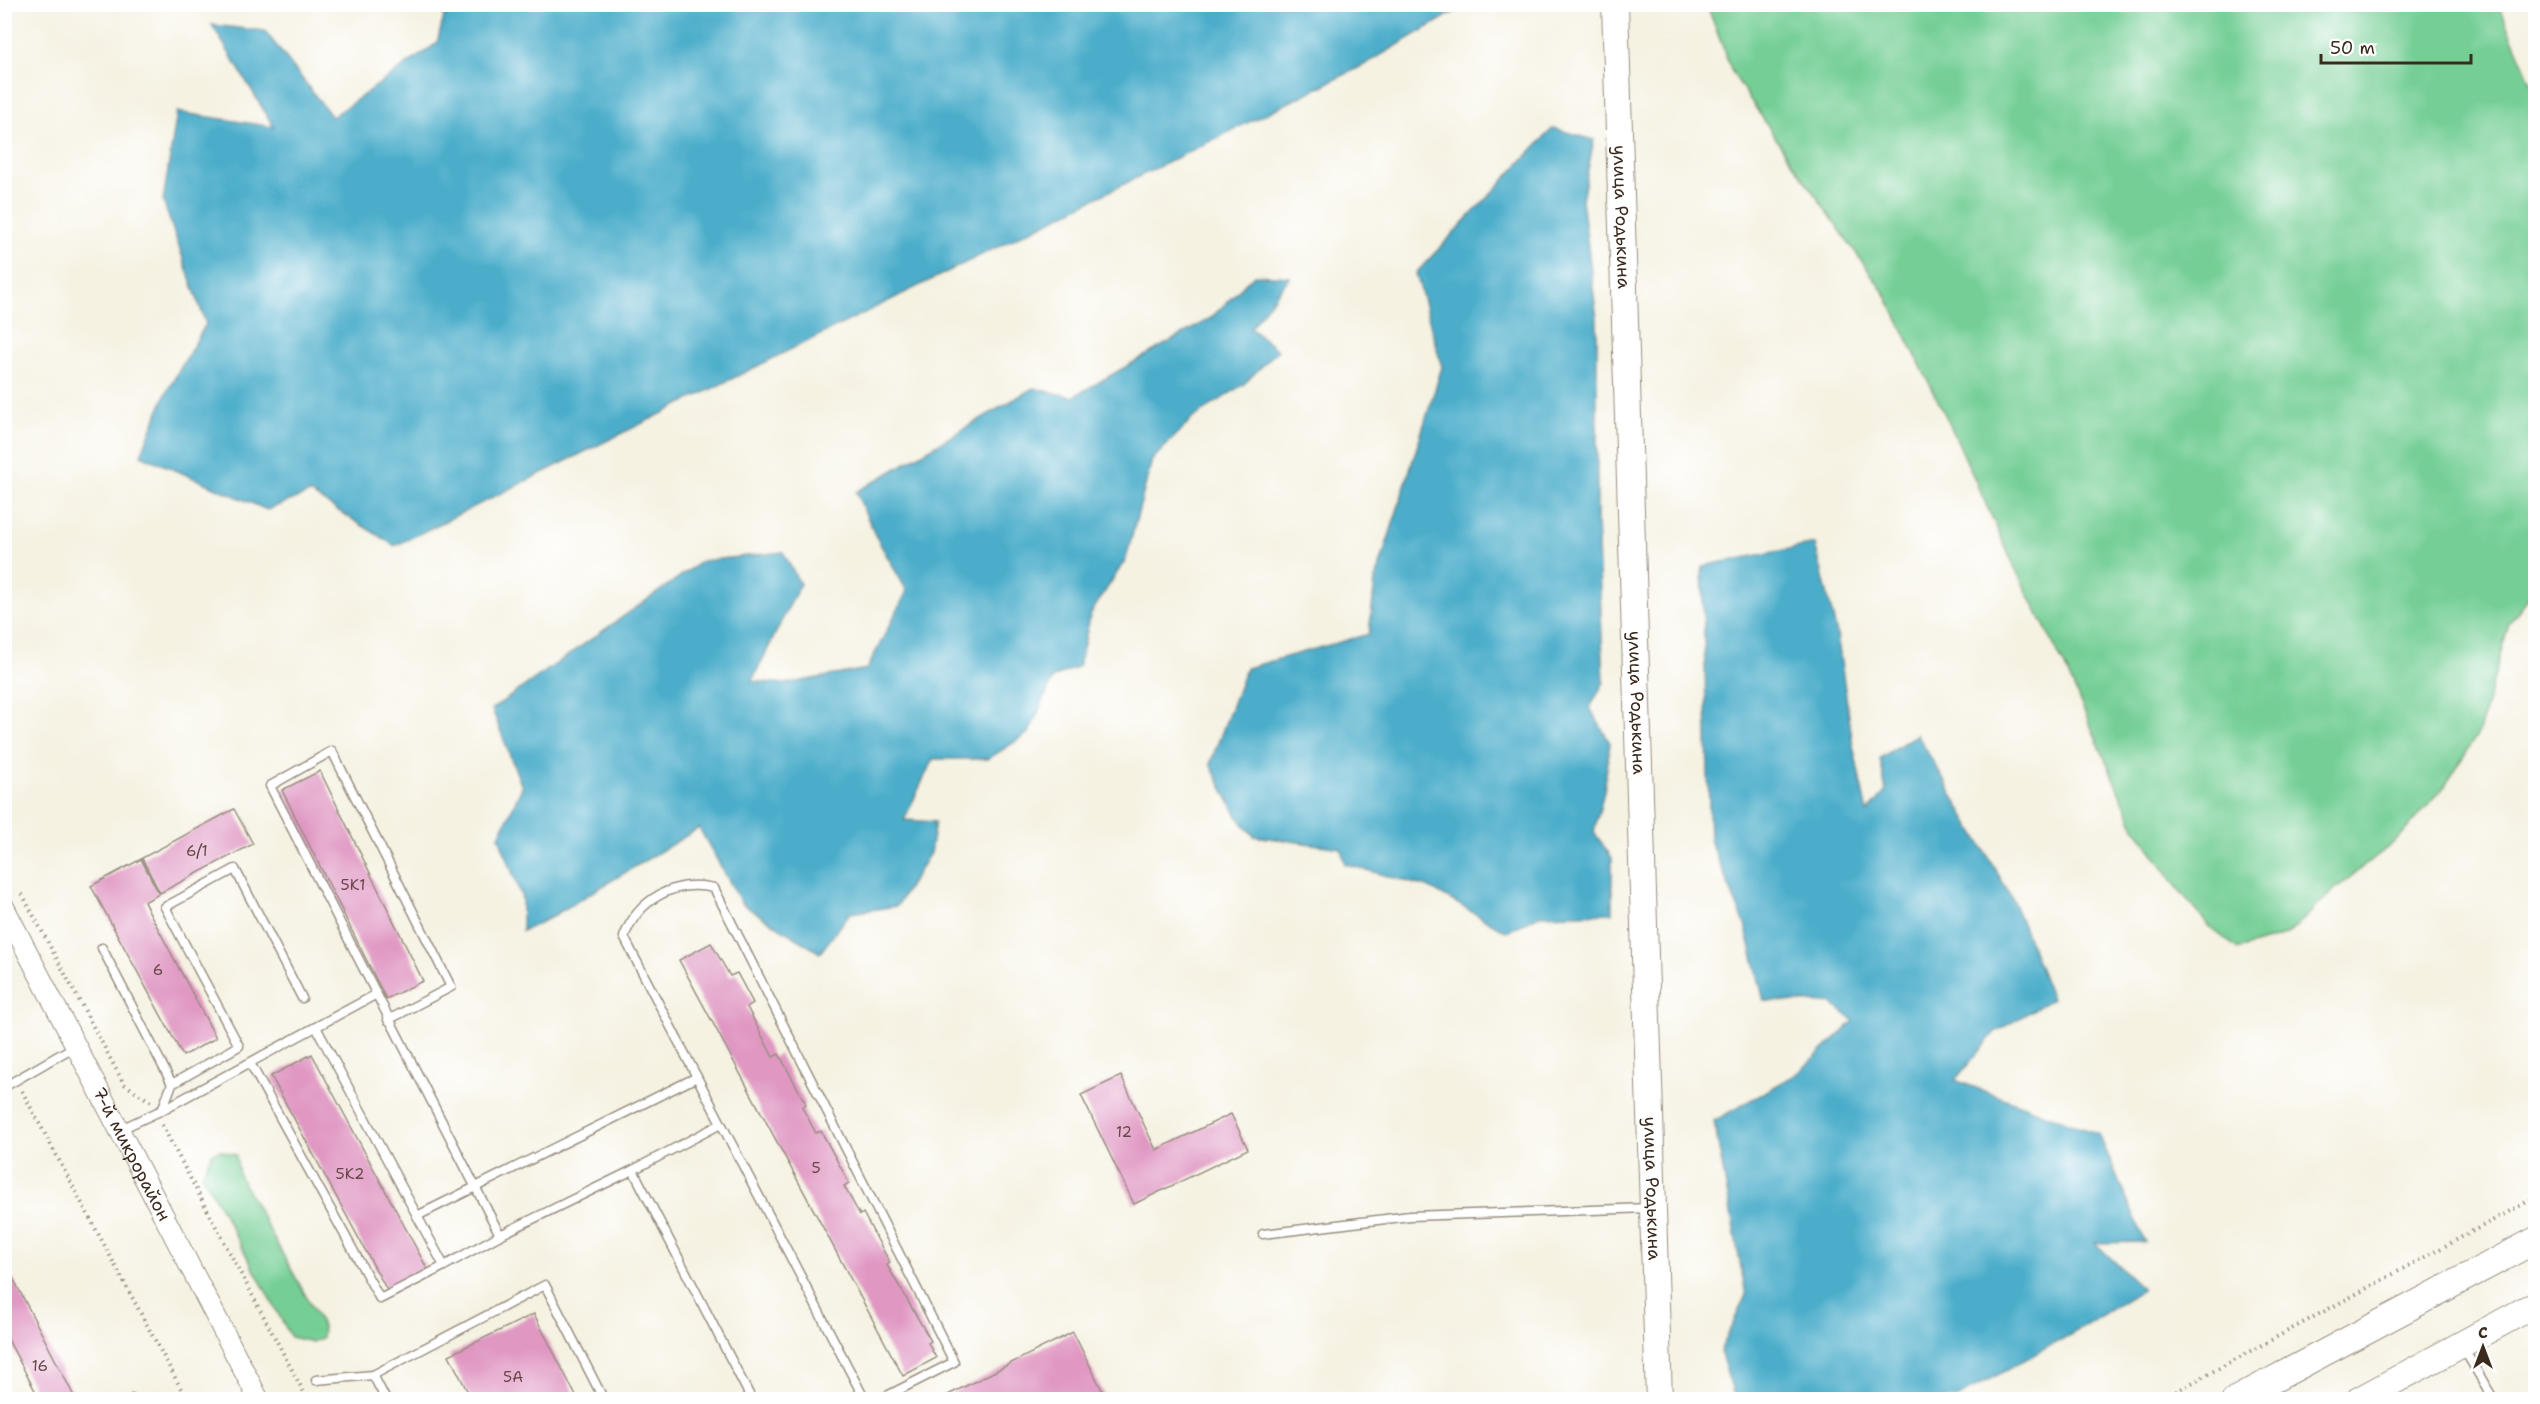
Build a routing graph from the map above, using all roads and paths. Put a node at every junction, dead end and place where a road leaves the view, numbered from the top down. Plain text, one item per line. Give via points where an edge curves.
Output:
1 (1615, 4) edge
2 (22, 894) dead end
3 (4, 907) edge
4 (102, 948) dead end
5 (375, 995) junction
6 (302, 998) dead end
7 (388, 1020) junction
8 (316, 1027) junction
9 (77, 1044) junction
10 (4, 1058) edge
11 (250, 1063) junction
12 (696, 1077) junction
13 (16, 1080) junction
14 (172, 1084) junction
15 (4, 1087) edge
16 (162, 1110) junction
17 (722, 1125) junction
18 (121, 1130) junction
19 (633, 1170) junction
20 (475, 1187) junction
21 (2535, 1197) edge
22 (1653, 1208) junction
23 (417, 1216) junction
24 (1263, 1234) dead end
25 (500, 1235) junction
26 (2535, 1240) edge
27 (444, 1266) junction
28 (2535, 1304) edge
29 (2462, 1345) junction
30 (373, 1375) junction
31 (316, 1380) dead end
32 (2535, 1393) edge
33 (187, 1400) edge
34 (259, 1400) edge
35 (308, 1400) edge
36 (386, 1400) edge
37 (604, 1400) edge
38 (752, 1400) edge
39 (865, 1400) edge
40 (879, 1400) edge
41 (1659, 1400) edge
42 (2160, 1400) edge
43 (2235, 1400) edge
44 (2359, 1400) edge
45 (2494, 1400) edge
46 (2524, 1400) edge

1 - 22 main road, улица Родькина
2 - 16 path via 124,1084
3 - 9 street, 7-й микрорайон
4 - 14 lane
5 - 7 lane
5 - 7 lane via 270,786 332,751 451,987
5 - 8 lane
6 - 14 lane via 236,869 165,907 239,1046
7 - 20 lane
8 - 11 lane
8 - 23 lane
9 - 13 lane
9 - 18 street, 7-й микрорайон
10 - 13 path
11 - 16 lane
11 - 27 lane via 380,1299
12 - 17 lane
12 - 20 lane
12 - 40 lane via 624,937 640,908 660,894 696,884 714,888 954,1362
13 - 15 lane
13 - 33 path
14 - 16 lane
16 - 18 lane
16 - 35 path via 162,1124
17 - 19 lane
17 - 39 lane
18 - 34 street, 7-й микрорайон
19 - 25 lane
19 - 38 lane
20 - 23 lane
20 - 25 lane
21 - 42 path
22 - 24 lane via 1410,1216
22 - 41 main road, улица Родькина
23 - 27 lane
25 - 27 lane
26 - 43 main road
28 - 29 main road
29 - 44 main road
29 - 45 lane
30 - 31 lane
30 - 36 lane
30 - 37 lane via 545,1286
32 - 46 path

